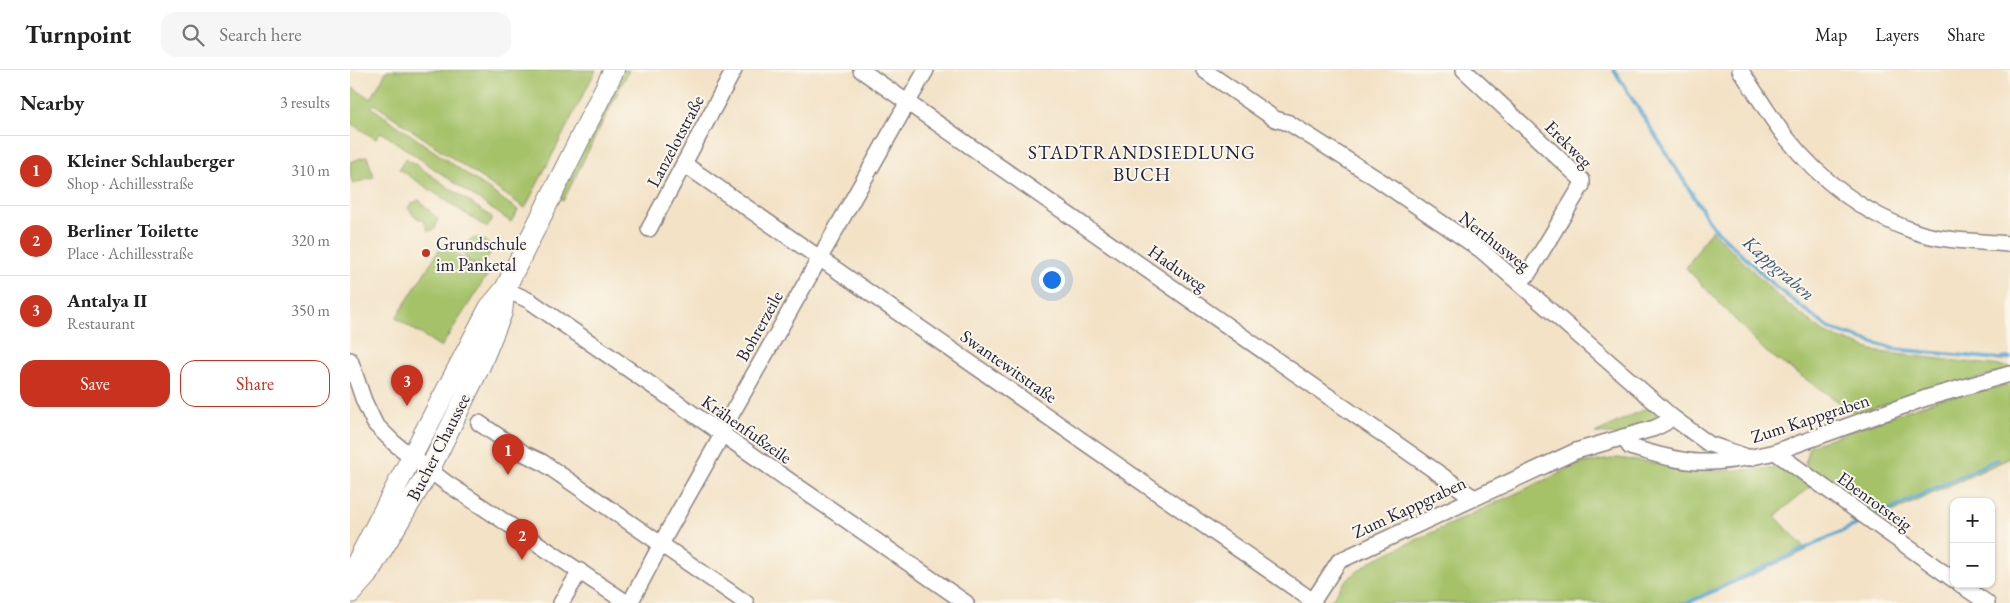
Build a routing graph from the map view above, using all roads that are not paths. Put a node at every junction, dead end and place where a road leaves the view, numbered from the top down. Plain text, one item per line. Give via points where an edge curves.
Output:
1 (614, 70) edge
2 (734, 70) edge
3 (861, 70) edge
4 (926, 70) edge
5 (1204, 70) edge
6 (1464, 70) edge
7 (1740, 70) edge
8 (908, 103) junction
9 (684, 164) junction
10 (649, 229) dead end
11 (2010, 244) edge
12 (819, 257) junction
13 (1519, 283) junction
14 (505, 289) junction
15 (350, 360) edge
16 (2010, 374) edge
17 (1672, 417) junction
18 (479, 423) dead end
19 (722, 434) junction
20 (1623, 437) junction
21 (1709, 444) junction
22 (1775, 452) junction
23 (412, 457) junction
24 (1750, 458) junction
25 (1698, 462) junction
26 (429, 471) junction
27 (1474, 498) junction
28 (662, 544) junction
29 (580, 571) junction
30 (1950, 577) edge
31 (350, 584) edge
32 (1966, 588) edge
33 (350, 594) edge
34 (1313, 601) joint
35 (561, 603) edge
36 (628, 603) edge
37 (746, 603) edge
38 (966, 603) edge
39 (1987, 603) edge

1 - 14 main road, Bucher Chaussee
2 - 9 street, Lanzelotstraße
3 - 8 street, Haduweg
4 - 8 street, Bohrerzeile
5 - 13 street, Nerthusweg via 1275,119 1289,123 1379,180 1481,250
6 - 13 street, Erekweg via 1582,180 1528,274
7 - 11 street via 1784,135 1836,190 1916,232
8 - 12 street, Bohrerzeile
8 - 27 street, Haduweg
9 - 10 street, Lanzelotstraße
9 - 12 street, Swantewitstraße
12 - 19 street, Bohrerzeile
12 - 34 street, Swantewitstraße
13 - 17 street, Nerthusweg
14 - 19 street, Krähenfußzeile via 530,300
14 - 23 main road, Bucher Chaussee via 490,308
14 - 26 main road, Bucher Chaussee via 502,312 490,342
15 - 23 street via 376,424
16 - 22 street, Zum Kappgraben via 1926,398
17 - 20 street, Zum Kappgraben via 1655,428
17 - 21 street, Nerthusweg
18 - 28 street
19 - 28 street, Bohrerzeile
19 - 38 street, Krähenfußzeile
20 - 25 street, Zum Kappgraben via 1630,447
20 - 27 street, Zum Kappgraben via 1576,451
21 - 24 street, Nerthusweg
21 - 25 street
22 - 24 street, Zum Kappgraben
22 - 30 street, Ebenrotsteig
23 - 26 street
23 - 31 main road, Bucher Chaussee via 356,564
24 - 25 street, Zum Kappgraben
26 - 29 street
26 - 33 main road, Bucher Chaussee via 367,575
27 - 34 street, Zum Kappgraben via 1339,561
28 - 36 street, Bohrerzeile
28 - 37 street
29 - 35 street
29 - 36 street
32 - 39 street

